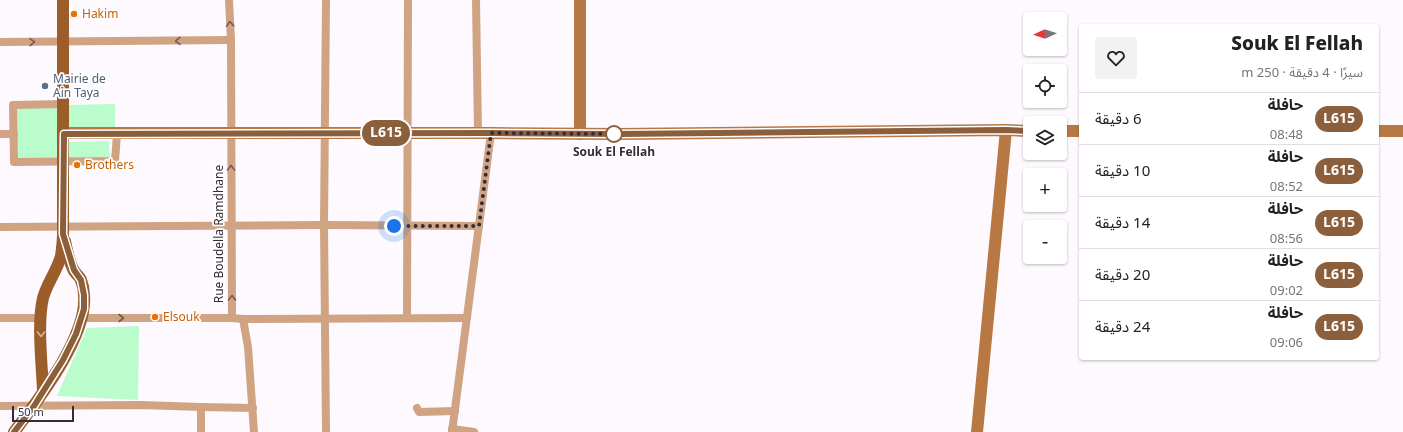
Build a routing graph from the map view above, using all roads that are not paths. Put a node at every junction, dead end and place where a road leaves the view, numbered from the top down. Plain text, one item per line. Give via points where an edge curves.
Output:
1 (63, 0) edge
2 (229, 0) edge
3 (326, 0) edge
4 (408, 0) edge
5 (476, 0) edge
6 (580, 0) edge
7 (231, 40) junction
8 (0, 42) edge
9 (64, 42) junction
10 (64, 104) junction
11 (1006, 130) junction
12 (1403, 130) edge
13 (1023, 131) edge
14 (1067, 131) edge
15 (1079, 131) edge
16 (1379, 131) edge
17 (231, 133) junction
18 (324, 133) junction
19 (409, 133) junction
20 (478, 133) junction
21 (491, 133) junction
22 (0, 134) edge
23 (14, 134) junction
24 (64, 134) junction
25 (117, 134) junction
26 (580, 134) junction
27 (64, 162) junction
28 (324, 225) junction
29 (232, 226) junction
30 (408, 226) junction
31 (479, 226) junction
32 (0, 227) edge
33 (63, 230) junction
34 (55, 270) junction
35 (74, 270) junction
36 (0, 318) edge
37 (41, 318) junction
38 (82, 318) junction
39 (232, 318) junction
40 (326, 318) junction
41 (407, 318) junction
42 (467, 318) junction
43 (243, 319) junction
44 (42, 353) junction
45 (63, 360) junction
46 (43, 391) junction
47 (0, 406) edge
48 (34, 406) junction
49 (201, 407) junction
50 (253, 408) junction
51 (417, 408) dead end
52 (455, 411) junction
53 (452, 431) edge
54 (14, 432) edge
55 (201, 432) edge
56 (254, 432) edge
57 (326, 432) edge
58 (474, 432) edge
59 (977, 432) edge

1 - 9 main road
7 -> 2 street, Rue Boudella Ramdhane
3 - 18 street
4 - 19 street
5 - 20 street
6 - 26 main road
7 -> 9 street
7 - 17 street, Rue Boudella Ramdhane
8 -> 9 street
9 - 10 main road
10 - 23 street via 13,105
10 - 24 main road
11 - 13 main road
11 - 26 main road
11 - 59 main road
12 - 16 main road
14 - 15 main road
17 - 18 main road
17 - 25 main road
29 -> 17 street, Rue Boudella Ramdhane
18 - 19 main road
18 - 28 street
19 - 20 main road
19 - 30 street
20 - 21 main road
21 - 26 main road
21 - 31 street
22 - 23 street
23 - 27 street via 14,162
24 - 25 main road
24 - 27 main road
25 - 27 street via 115,161
27 - 33 main road
28 - 29 street
28 - 30 street
28 - 40 street
29 - 33 street
39 -> 29 street, Rue Boudella Ramdhane
30 - 31 street
30 - 41 street
31 - 42 street
32 - 33 street
33 - 34 main road via 61,256
33 - 35 main road
34 - 35 main road
34 - 37 main road via 43,299
35 - 38 main road via 81,280 84,295
36 - 37 street
37 -> 44 main road
38 -> 39 street, Rue Boudella Ramdhane
38 - 45 main road
39 - 43 street
40 - 41 street
40 - 43 street
40 - 57 street
41 - 42 street
42 - 52 street
43 - 50 street
44 - 45 main road via 52,359
44 - 46 main road
45 - 46 main road
46 - 48 main road
47 - 48 street
48 - 49 street
48 - 54 main road
49 - 50 street
49 - 55 street
50 - 56 street
51 - 52 street via 419,412
52 - 53 street
53 - 58 street

